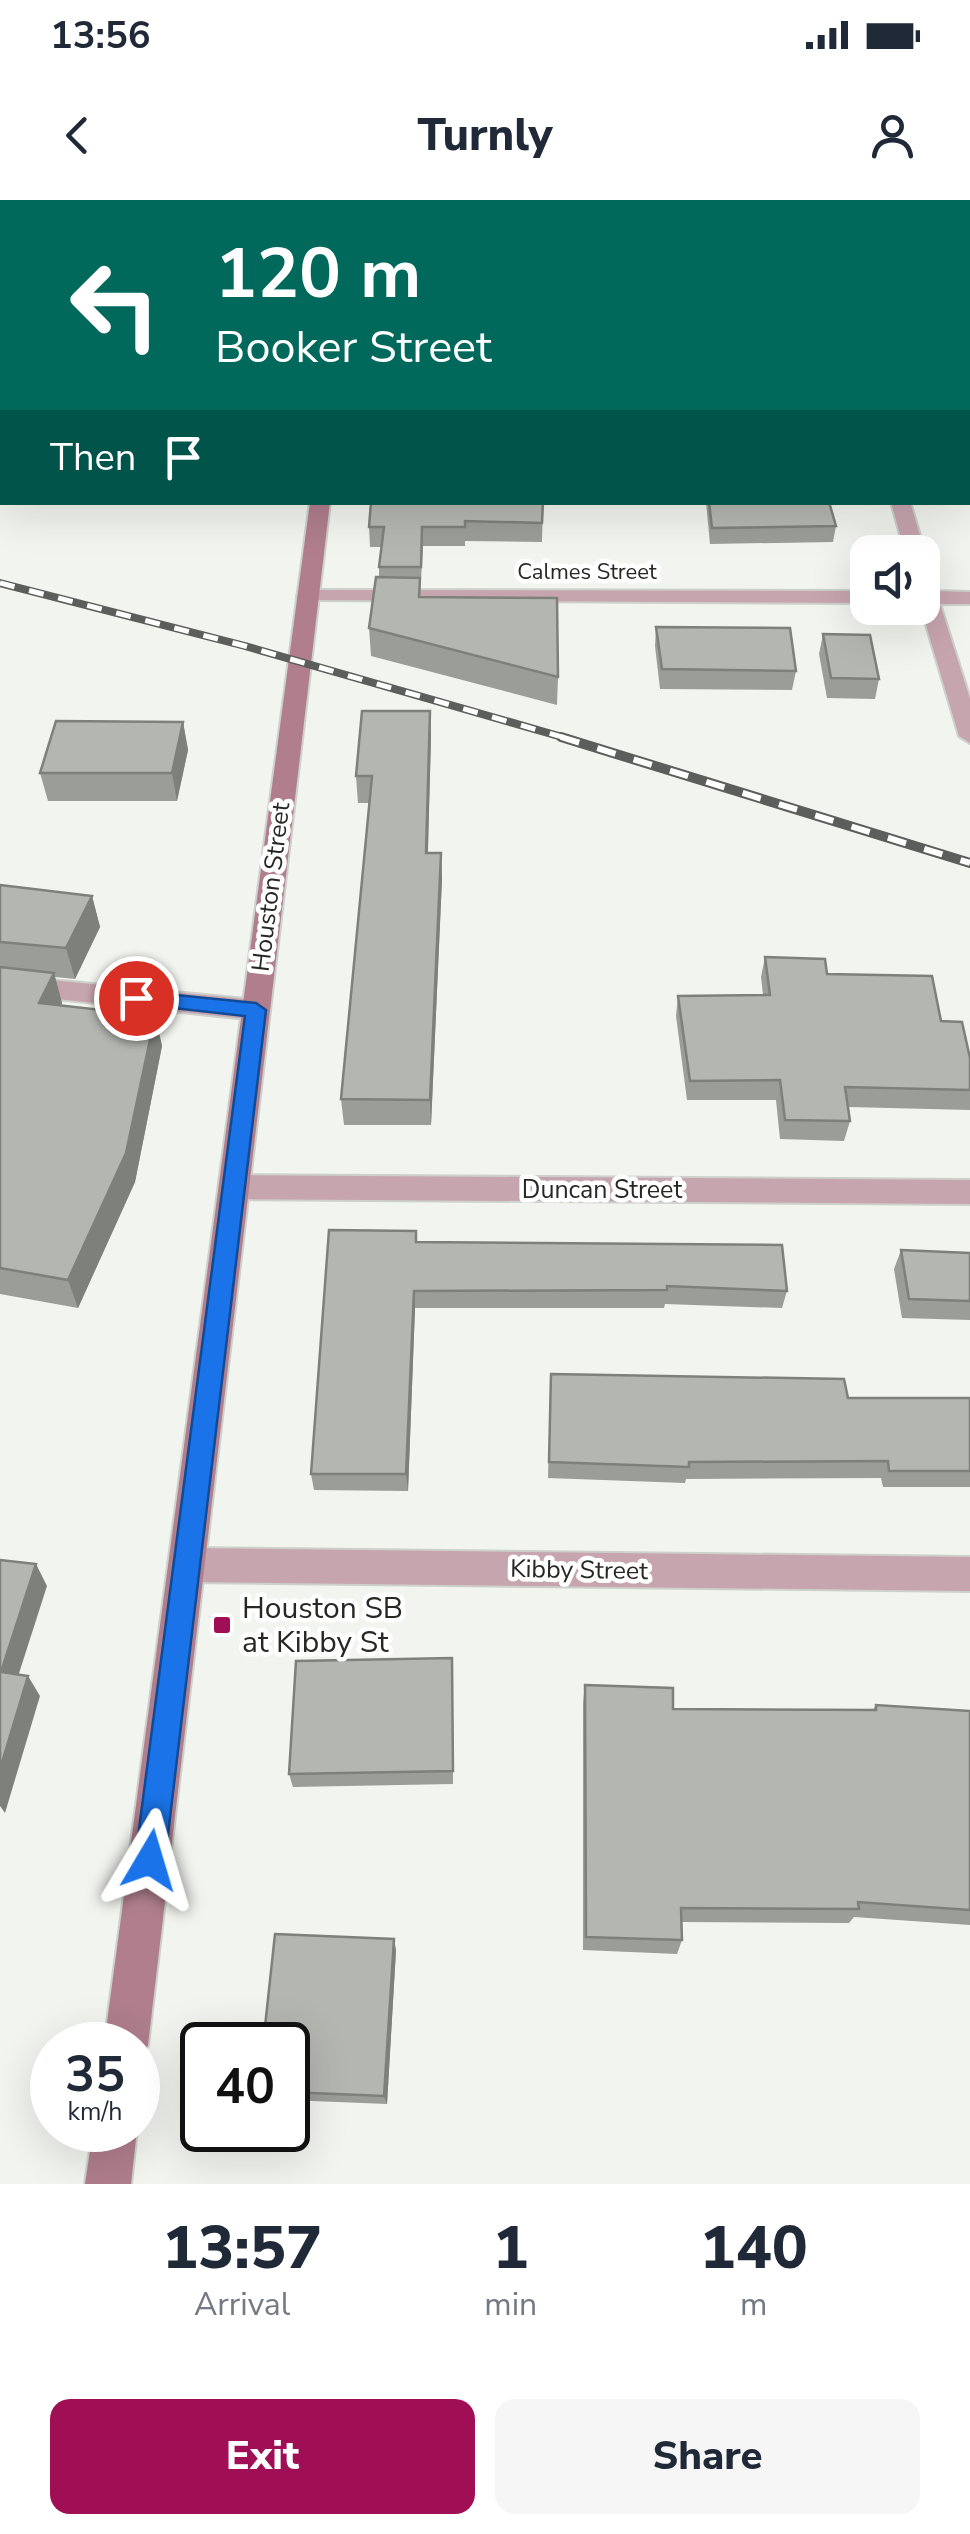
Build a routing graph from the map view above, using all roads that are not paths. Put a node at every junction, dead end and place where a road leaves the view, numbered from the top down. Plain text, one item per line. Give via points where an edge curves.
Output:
1 (320, 505) edge
2 (901, 505) edge
3 (910, 535) edge
4 (940, 593) edge
5 (307, 596) junction
6 (850, 597) edge
7 (970, 598) edge
8 (936, 625) edge
9 (970, 736) edge
10 (0, 984) edge
11 (256, 1010) junction
12 (234, 1186) junction
13 (970, 1192) edge
14 (188, 1565) junction
15 (970, 1574) edge
16 (129, 2022) edge
17 (112, 2152) edge
18 (108, 2184) edge

1 - 5 street, Houston Street
2 - 3 street
4 - 7 street
5 - 6 street, Calmes Street
5 - 11 street, Houston Street
8 - 9 street
10 - 11 street
11 - 12 street, Houston Street
12 - 13 street, Duncan Street
12 - 14 street, Houston Street
14 - 15 street, Kibby Street
14 - 16 street, Houston Street
17 - 18 street

